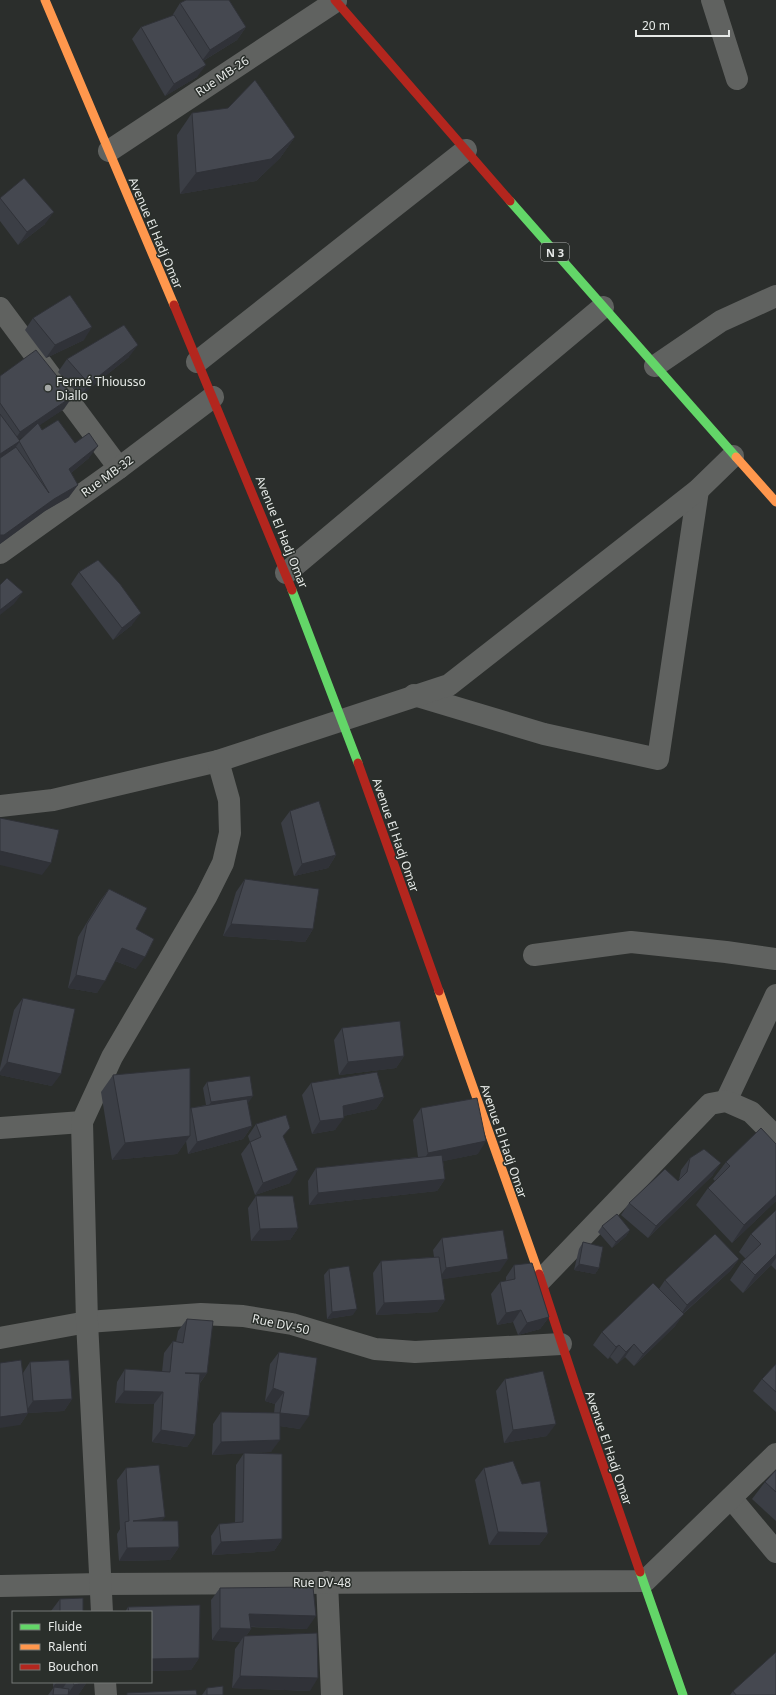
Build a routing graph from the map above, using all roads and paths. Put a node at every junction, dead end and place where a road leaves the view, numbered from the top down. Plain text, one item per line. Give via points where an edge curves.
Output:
1 (45, 0) edge
2 (336, 0) edge
3 (712, 0) edge
4 (737, 78) dead end
5 (466, 150) junction
6 (109, 151) junction
7 (776, 296) edge
8 (603, 307) junction
9 (0, 308) edge
10 (197, 362) junction
11 (655, 366) junction
12 (213, 397) junction
13 (733, 456) junction
14 (119, 468) junction
15 (698, 490) junction
16 (776, 502) edge
17 (0, 553) edge
18 (286, 573) junction
19 (414, 695) junction
20 (343, 721) junction
21 (218, 761) junction
22 (0, 806) edge
23 (534, 955) dead end
24 (776, 959) edge
25 (776, 995) edge
26 (726, 1101) junction
27 (82, 1122) junction
28 (0, 1128) edge
29 (776, 1137) edge
30 (541, 1280) junction
31 (87, 1322) junction
32 (0, 1338) edge
33 (561, 1344) junction
34 (776, 1454) edge
35 (731, 1498) junction
36 (776, 1552) edge
37 (645, 1581) junction
38 (328, 1582) junction
39 (101, 1584) junction
40 (0, 1586) edge
41 (102, 1611) edge
42 (105, 1683) edge
43 (106, 1695) edge
44 (332, 1695) edge
45 (683, 1695) edge

1 - 6 street, Avenue El Hadj Omar
2 - 5 street, N 3
2 - 6 street, Rue MB-26
3 - 4 street
5 - 8 street, N 3
5 - 10 street
6 - 10 street, Avenue El Hadj Omar
7 - 11 street via 720,321
8 - 11 street, N 3
8 - 18 street
9 - 14 street
10 - 12 street, Avenue El Hadj Omar
11 - 13 street, N 3
12 - 14 street, Rue MB-32
12 - 18 street, Avenue El Hadj Omar
13 - 15 street
13 - 16 street, N 3
14 - 17 street, Rue MB-32
15 - 19 street via 449,685
15 - 19 street via 658,759 544,734
18 - 20 street, Avenue El Hadj Omar
19 - 20 street
20 - 21 street
20 - 30 street, Avenue El Hadj Omar
21 - 22 street via 53,800
21 - 27 street via 229,800 230,833 223,863 206,897 112,1057
23 - 24 street via 630,942
25 - 26 street
26 - 29 street via 751,1112
26 - 30 street via 710,1104
27 - 28 street
27 - 31 street
30 - 33 street, Avenue El Hadj Omar
31 - 32 street, Rue DV-50
31 - 33 street, Rue DV-50 via 201,1314 243,1316 292,1324 375,1349 415,1352
31 - 39 street
33 - 37 street, Avenue El Hadj Omar
34 - 35 street
35 - 36 street
35 - 37 street
37 - 38 street, Rue DV-48
37 - 45 street, Avenue El Hadj Omar
38 - 39 street, Rue DV-48
38 - 44 street
39 - 40 street, Rue DV-48
39 - 41 street
42 - 43 street

